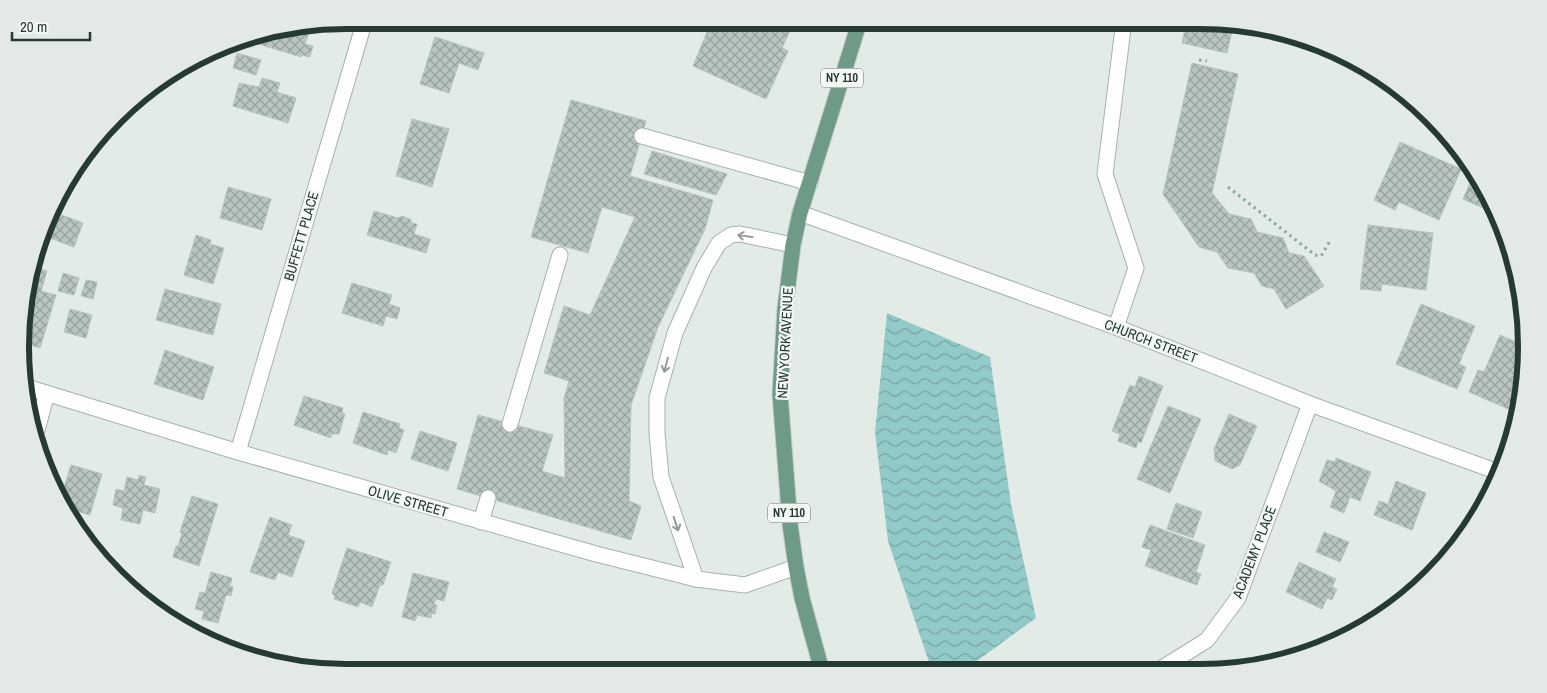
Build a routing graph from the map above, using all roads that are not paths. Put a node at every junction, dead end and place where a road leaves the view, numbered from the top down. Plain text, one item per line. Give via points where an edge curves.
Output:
1 (362, 29) edge
2 (857, 29) edge
3 (1123, 29) edge
4 (642, 136) dead end
5 (810, 183) junction
6 (800, 213) junction
7 (793, 245) junction
8 (560, 256) dead end
9 (1116, 327) junction
10 (31, 388) edge
11 (47, 393) junction
12 (1310, 404) junction
13 (39, 424) edge
14 (510, 424) dead end
15 (238, 452) junction
16 (1493, 470) edge
17 (488, 498) dead end
18 (481, 522) junction
19 (796, 567) junction
20 (696, 579) junction
21 (820, 664) edge
22 (1168, 664) edge

1 - 15 street, BUFFETT PLACE
2 - 5 main road, NEW YORK AVENUE / NY 110
3 - 9 street via 1104,174 1136,268
4 - 5 street
5 - 6 main road, NEW YORK AVENUE / NY 110
6 - 7 main road, NEW YORK AVENUE / NY 110
6 - 9 street, CHURCH STREET
7 - 19 main road, NEW YORK AVENUE / NY 110 via 780,394
7 -> 20 street via 740,234 731,235 719,243 675,333 658,398 657,433 661,477
8 - 14 street
9 - 12 street, CHURCH STREET
10 - 11 street, OLIVE STREET
11 - 13 street
11 - 15 street, OLIVE STREET
12 - 16 street, CHURCH STREET
12 - 22 street, ACADEMY PLACE via 1238,598 1207,640
15 - 18 street, OLIVE STREET
17 - 18 street
18 - 20 street, OLIVE STREET
19 - 20 street, OLIVE STREET via 745,585
19 - 21 main road, NEW YORK AVENUE / NY 110

